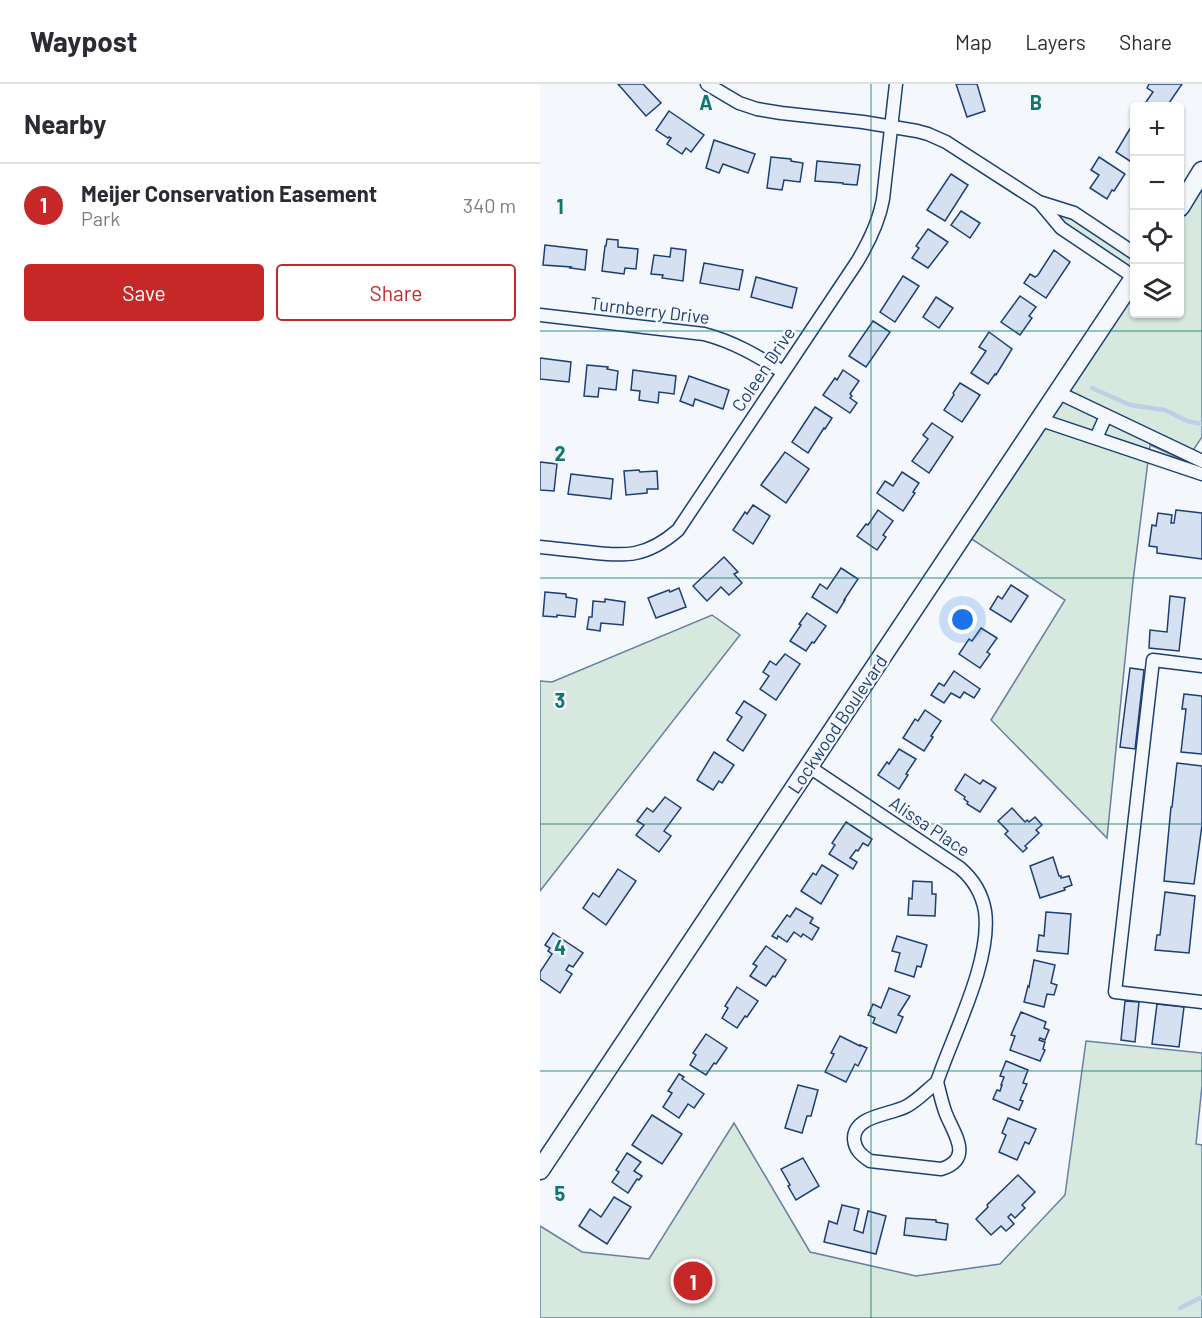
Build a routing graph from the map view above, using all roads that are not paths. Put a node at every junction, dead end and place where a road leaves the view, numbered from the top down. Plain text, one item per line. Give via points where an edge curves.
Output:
1 (707, 84) edge
2 (896, 84) edge
3 (891, 127) junction
4 (1202, 171) edge
5 (1184, 199) edge
6 (1039, 202) junction
7 (1130, 250) edge
8 (1130, 275) edge
9 (1130, 284) edge
10 (540, 315) edge
11 (783, 372) junction
12 (1059, 393) junction
13 (1106, 416) junction
14 (1041, 420) junction
15 (1096, 438) junction
16 (1202, 461) edge
17 (1202, 474) edge
18 (540, 547) edge
19 (1202, 666) edge
20 (808, 766) junction
21 (1202, 1002) edge
22 (937, 1082) junction
23 (540, 1170) edge

1 - 3 street via 757,109
2 - 3 street, Coleen Drive
3 - 6 street via 946,142
3 - 11 street, Coleen Drive via 883,199 874,232
4 - 5 main road
6 - 7 street via 1074,213
6 - 8 street via 1061,228
9 - 12 main road, Lockwood Boulevard
10 - 11 street, Turnberry Drive via 704,334 750,351
11 - 18 street, Coleen Drive via 678,530 665,541 619,555
12 - 13 street
12 - 14 main road, Lockwood Boulevard
13 - 15 street
13 - 16 street
14 - 15 street
14 - 20 main road, Lockwood Boulevard
15 - 17 street
19 - 21 street via 1153,660 1115,993
20 - 22 street, Alissa Place via 960,868 981,896 986,927 979,966
20 - 23 main road, Lockwood Boulevard
22 - 22 street, Alissa Place via 960,1147 954,1162 941,1169 870,1161 861,1156 854,1140 864,1121 906,1106

